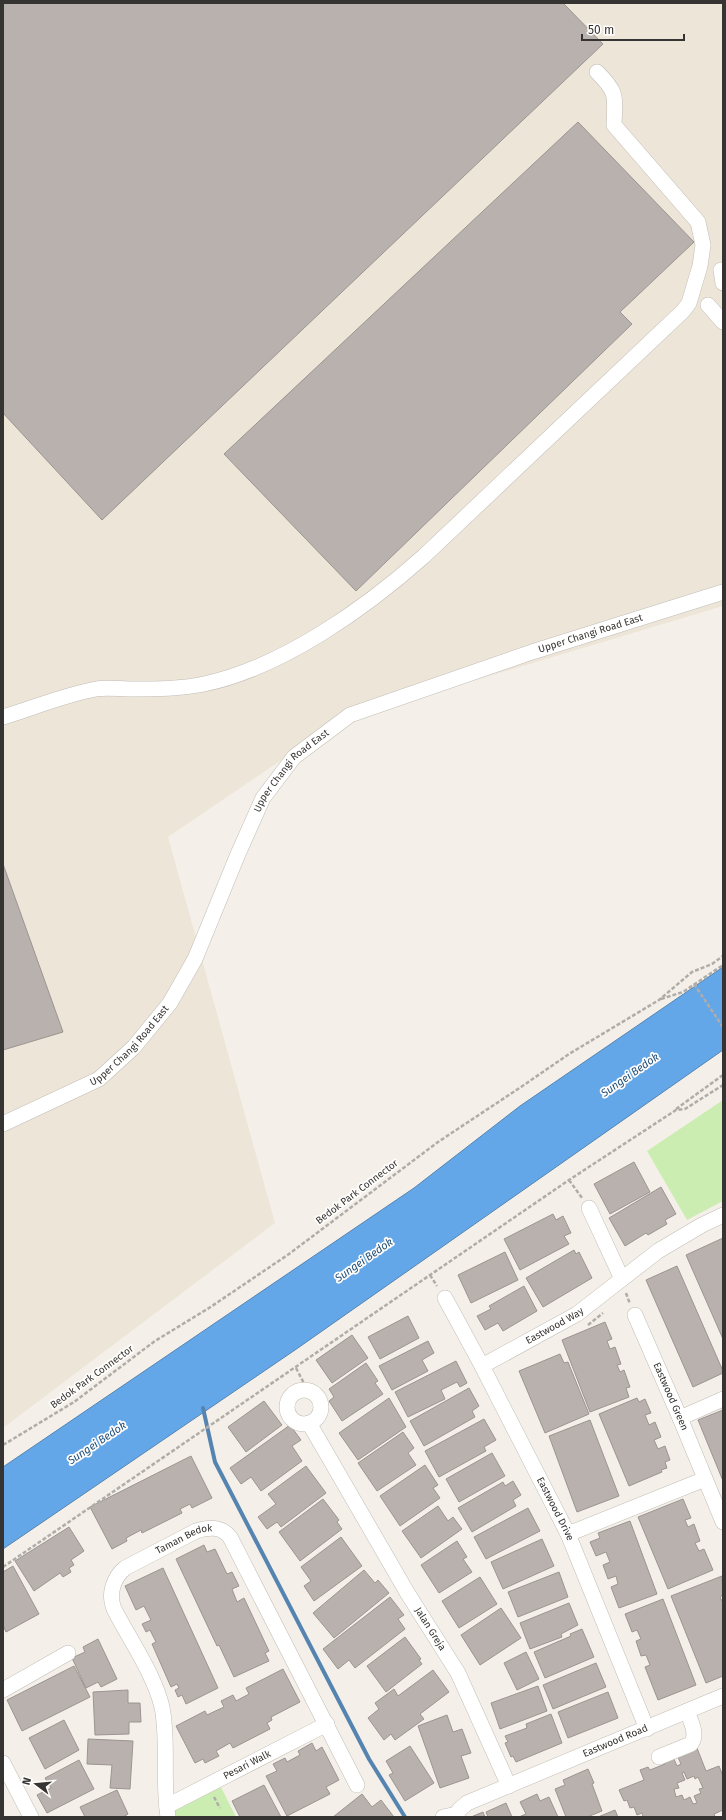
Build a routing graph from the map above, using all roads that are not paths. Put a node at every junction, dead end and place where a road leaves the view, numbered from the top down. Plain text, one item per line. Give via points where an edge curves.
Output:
1 (597, 72) dead end
2 (708, 305) dead end
3 (723, 322) edge
4 (723, 592) edge
5 (3, 717) edge
6 (3, 1124) edge
7 (589, 1208) road end
8 (723, 1215) edge
9 (622, 1279) junction
10 (444, 1298) dead end
11 (635, 1315) dead end
12 (482, 1366) junction
13 (723, 1399) edge
14 (680, 1418) junction
15 (309, 1423) junction
16 (705, 1479) junction
17 (723, 1522) edge
18 (568, 1534) junction
19 (68, 1653) dead end
20 (3, 1690) edge
21 (723, 1696) edge
22 (687, 1712) junction
23 (327, 1724) junction
24 (646, 1729) junction
25 (659, 1757) dead end
26 (3, 1763) edge
27 (357, 1785) dead end
28 (509, 1786) junction
29 (168, 1812) edge
30 (452, 1816) edge
31 (31, 1817) edge

1 - 5 street via 609,84 615,95 614,125 698,222 703,245 700,266 689,303 683,311 424,556 388,586 317,636 263,663 206,683 158,689 96,689
2 - 3 street
4 - 6 street, Upper Changi Road East via 532,652 350,715 294,757 263,798 195,959 170,1004 134,1047 99,1079
7 - 9 street
8 - 9 street, Eastwood Way via 671,1242
9 - 12 street, Eastwood Way via 577,1314
10 - 12 street, Eastwood Drive
11 - 14 street, Eastwood Green
12 - 18 street, Eastwood Drive
13 - 14 street
14 - 16 street, Eastwood Green
15 - 15 street via 317,1417 321,1407 317,1397 303,1390 293,1394 287,1410 293,1420 303,1424
15 - 28 street, Jalan Greja via 408,1594 458,1673
16 - 17 street, Eastwood Green
16 - 18 street
18 - 24 street, Eastwood Drive
19 - 20 street
21 - 22 street, Eastwood Road
22 - 24 street, Eastwood Road
22 - 25 street via 694,1730 693,1740 690,1744
23 - 27 street, Taman Bedok
23 - 29 street, Pesari Walk
23 - 29 street, Taman Bedok via 230,1537 222,1530 203,1529 192,1533 125,1568 119,1574 111,1592 114,1609 150,1675 162,1707
24 - 28 street, Eastwood Road
26 - 31 street
28 - 30 street via 466,1803

